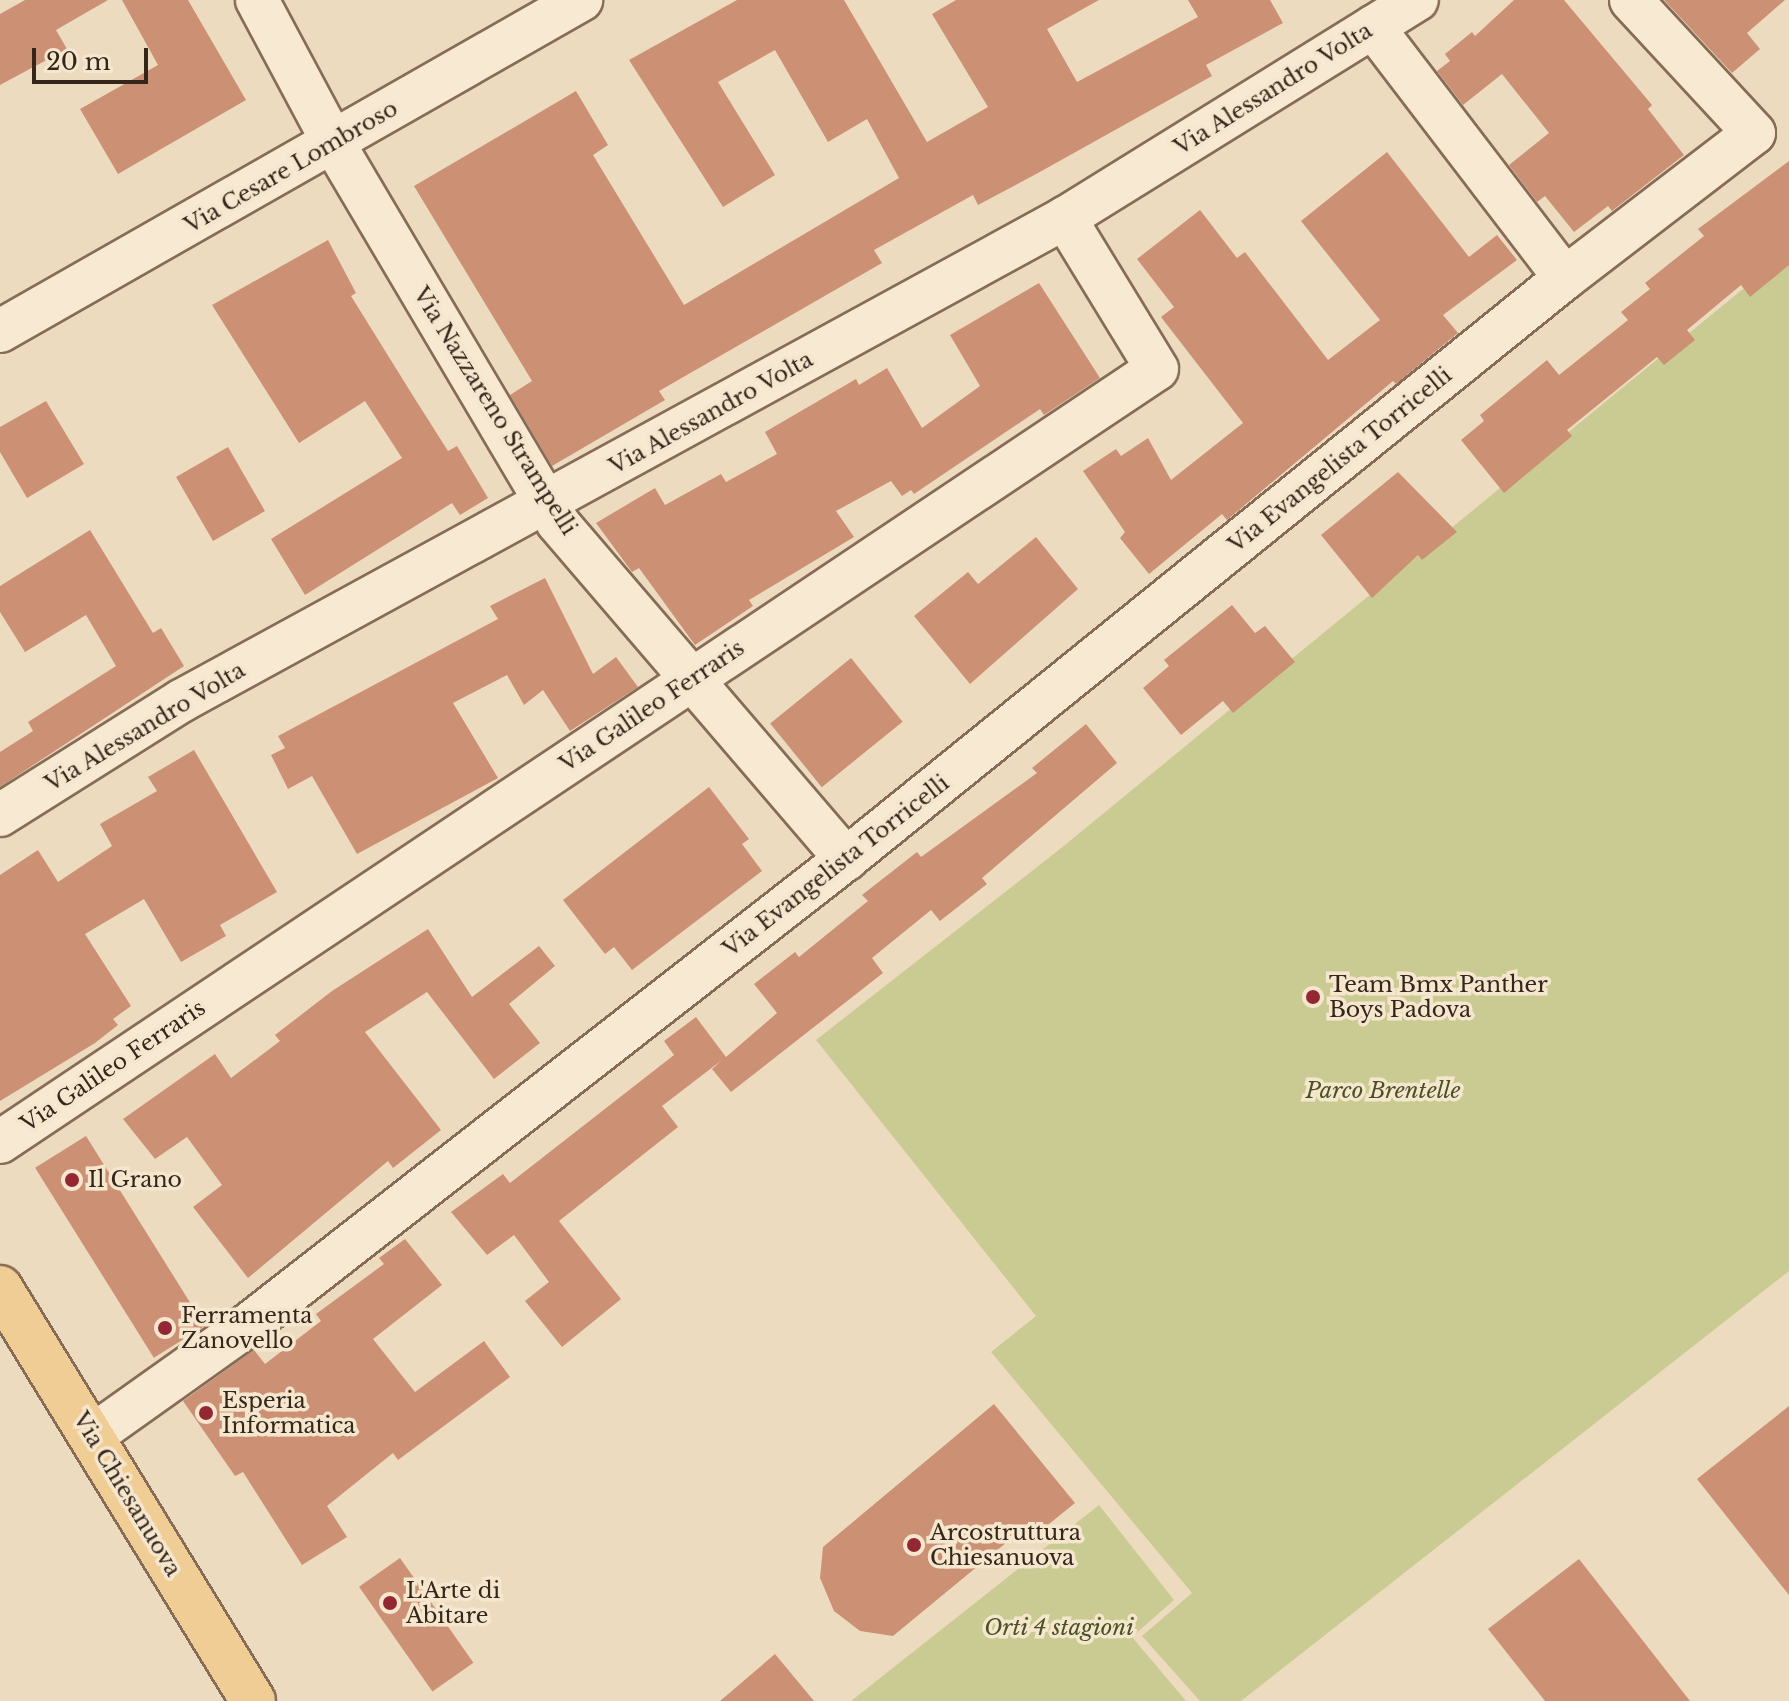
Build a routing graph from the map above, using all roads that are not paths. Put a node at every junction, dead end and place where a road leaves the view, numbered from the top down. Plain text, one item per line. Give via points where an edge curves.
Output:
1 (257, 0) edge
2 (581, 0) edge
3 (1417, 0) edge
4 (1631, 0) edge
5 (1373, 27) junction
6 (334, 144) junction
7 (1065, 218) junction
8 (1565, 278) junction
9 (0, 331) edge
10 (546, 503) junction
11 (694, 677) junction
12 (0, 815) edge
13 (846, 859) junction
14 (0, 1142) edge
15 (0, 1288) edge
16 (92, 1436) junction
17 (253, 1701) edge

1 - 6 street, Via Nazzareno Strampelli
2 - 6 street, Via Cesare Lombroso
3 - 5 street, Via Alessandro Volta
4 - 8 street, Via Evangelista Torricelli via 1754,133
5 - 7 street, Via Alessandro Volta
5 - 8 street
6 - 9 street, Via Cesare Lombroso
6 - 10 street, Via Nazzareno Strampelli
7 - 10 street, Via Alessandro Volta
7 - 11 street, Via Galileo Ferraris via 1157,369
8 - 13 street, Via Evangelista Torricelli
10 - 11 street, Via Nazzareno Strampelli
10 - 12 street, Via Alessandro Volta via 181,701
11 - 13 street, Via Nazzareno Strampelli
11 - 14 street, Via Galileo Ferraris
13 - 16 street, Via Evangelista Torricelli via 248,1325
15 - 16 main road, Via Chiesanuova
16 - 17 main road, Via Chiesanuova

